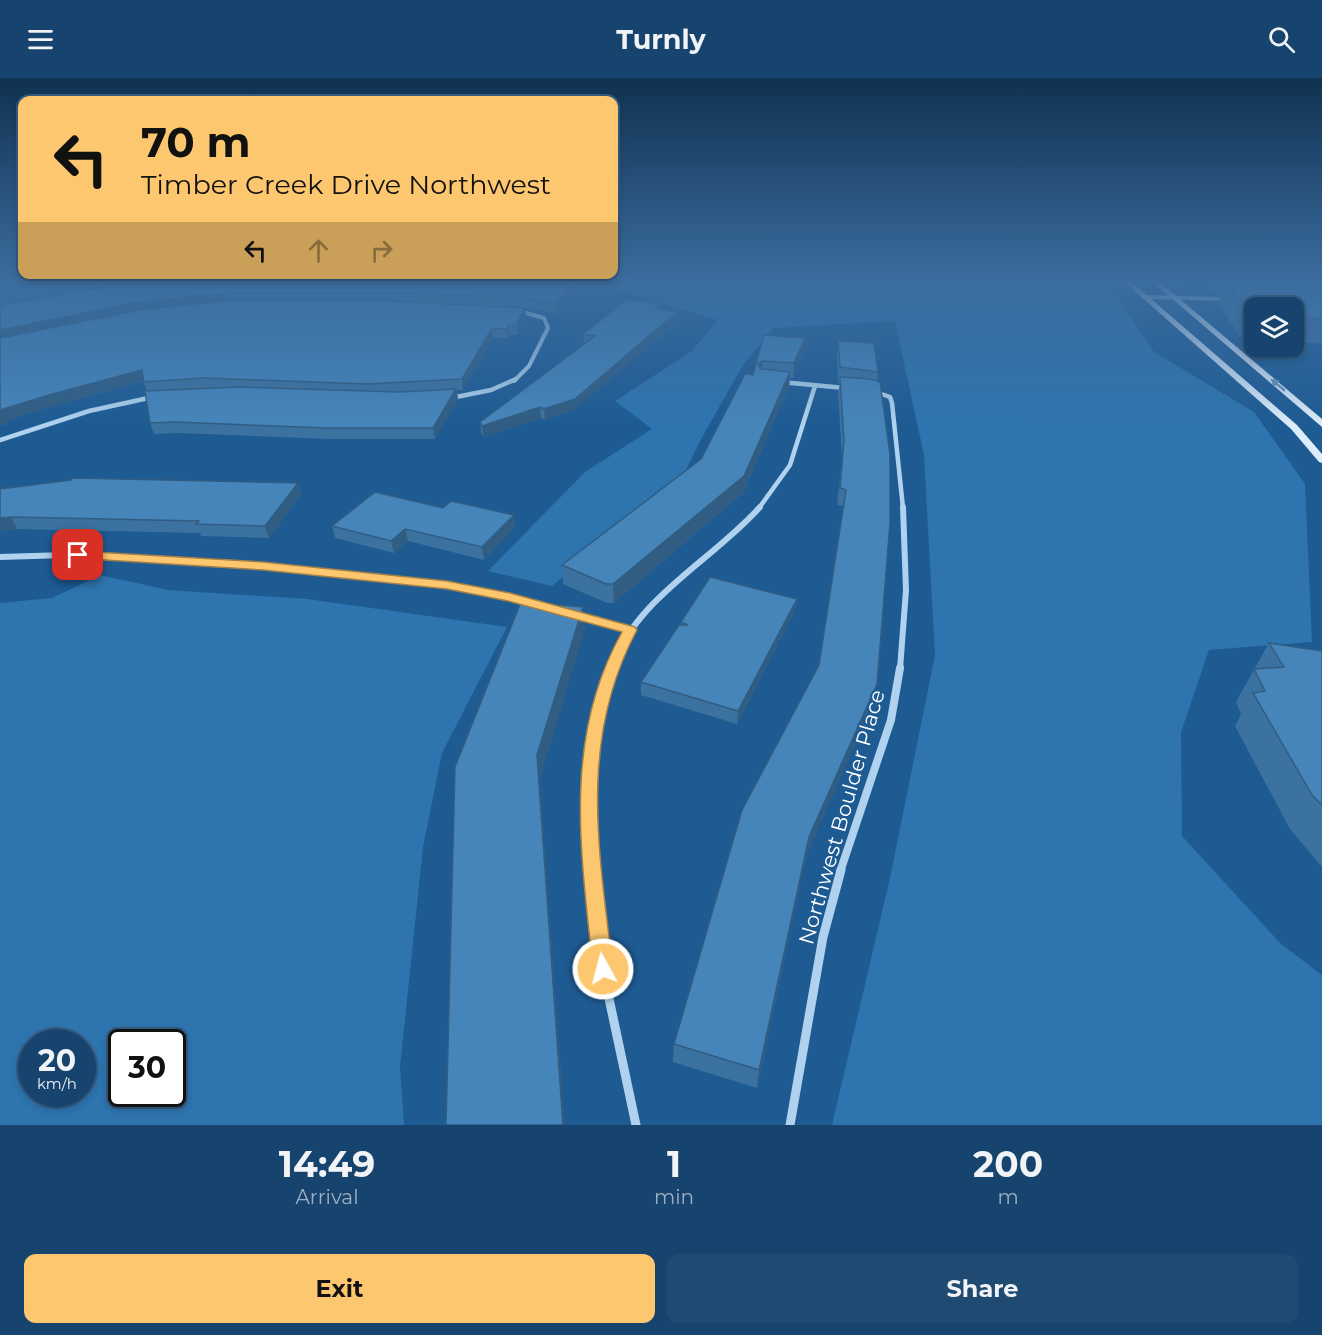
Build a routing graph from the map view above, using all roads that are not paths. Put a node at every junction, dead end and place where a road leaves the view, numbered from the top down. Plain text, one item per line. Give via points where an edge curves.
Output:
1 (548, 327) edge
2 (1178, 327) edge
3 (1208, 327) edge
4 (772, 381) edge
5 (815, 386) junction
6 (858, 389) edge
7 (869, 390) edge
8 (157, 396) edge
9 (445, 399) edge
10 (1322, 424) edge
11 (0, 440) edge
12 (1322, 460) edge
13 (0, 557) edge
14 (542, 606) edge
15 (564, 612) edge
16 (630, 630) junction
17 (636, 1125) edge
18 (790, 1125) edge

1 - 9 street via 525,372 485,392
2 - 12 street via 1294,427
10 -> 3 street
4 - 5 street
5 - 6 street
5 - 16 street via 797,448 765,503 666,592
7 - 18 street, Northwest Boulder Place via 890,397 901,462 906,552 902,647 895,704 836,884 816,965
8 - 11 street via 89,411
13 - 14 street via 66,555 263,566 447,585
15 - 16 street
16 - 17 street via 614,658 601,697 592,745 588,810 591,878 603,969

